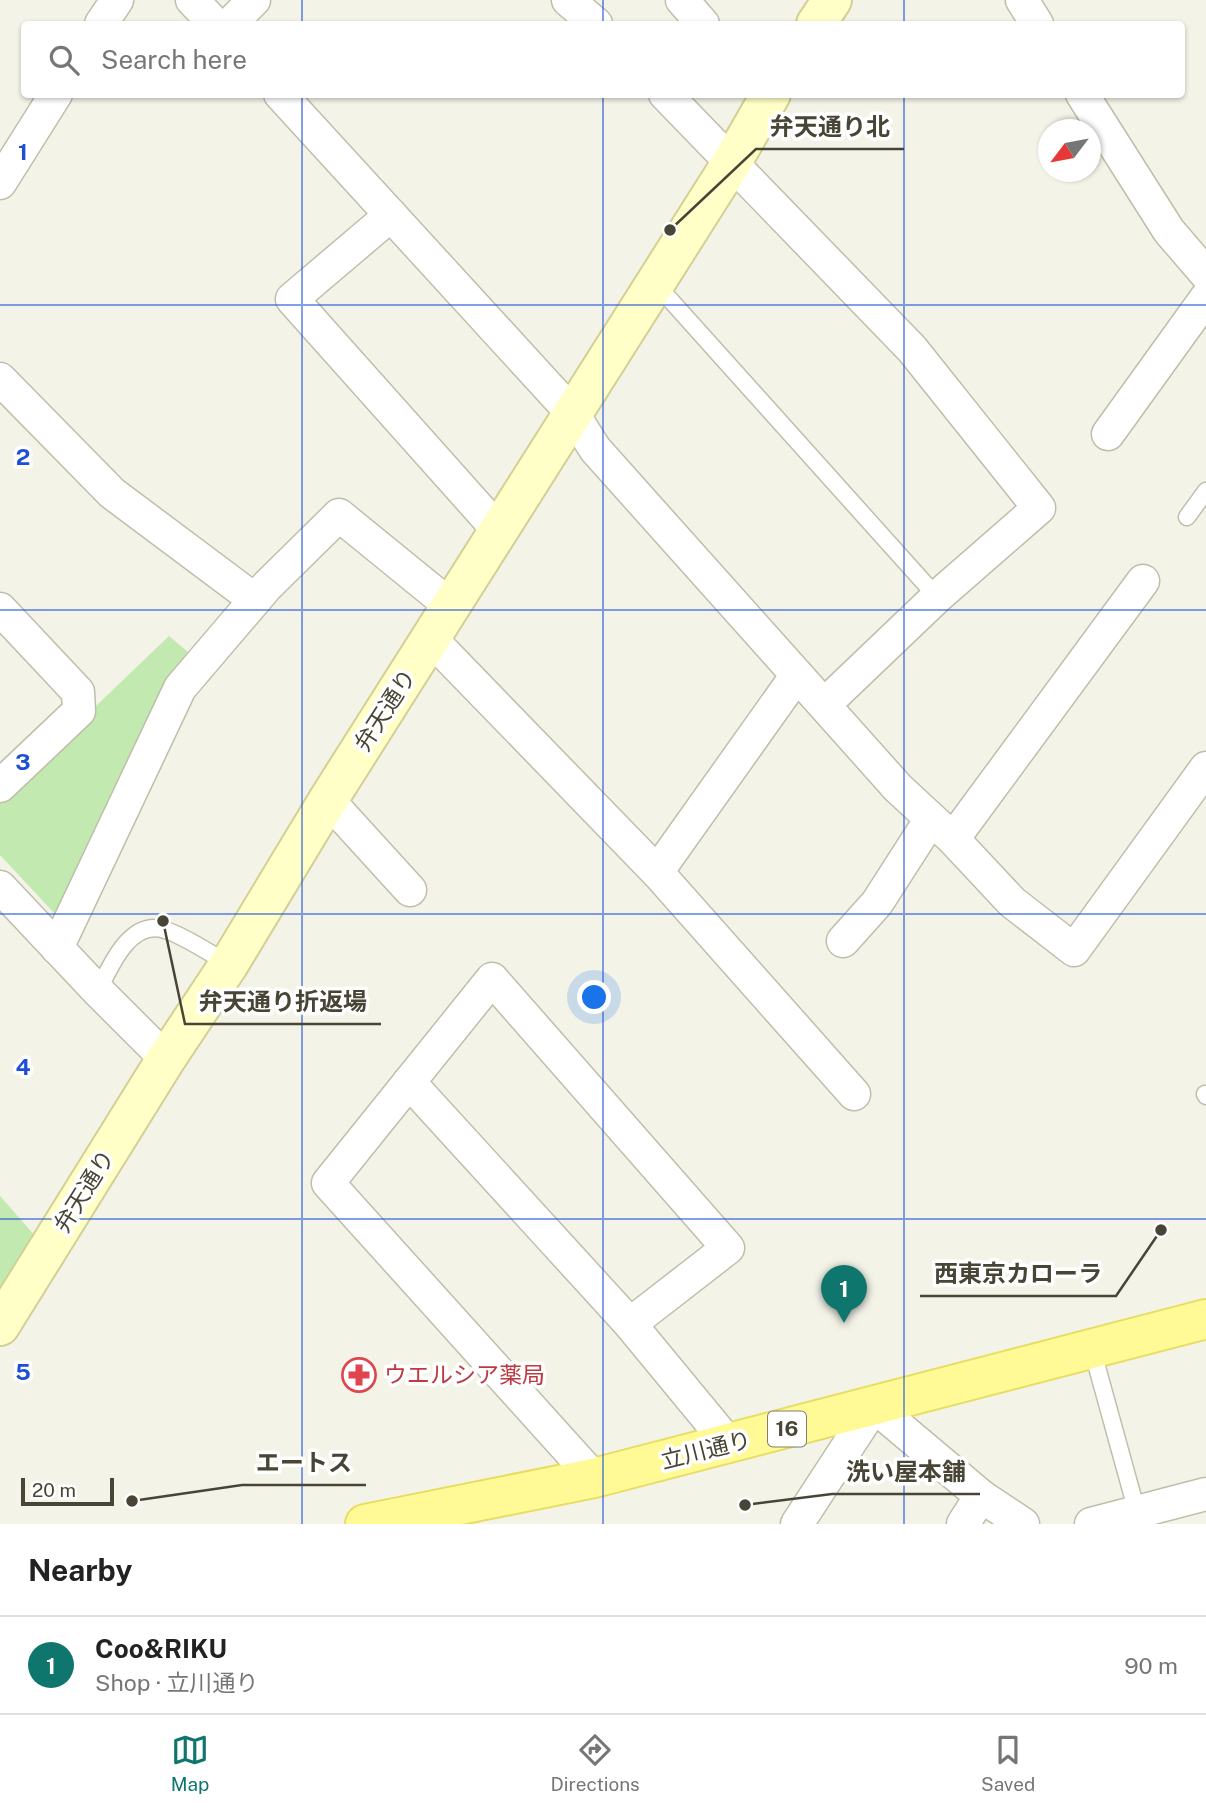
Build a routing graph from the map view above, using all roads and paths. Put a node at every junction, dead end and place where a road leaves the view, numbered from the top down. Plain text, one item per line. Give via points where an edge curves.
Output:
1 (117, 0) edge
2 (192, 0) edge
3 (254, 0) edge
4 (568, 0) edge
5 (682, 0) edge
6 (832, 0) edge
7 (1022, 0) edge
8 (103, 21) edge
9 (212, 21) edge
10 (233, 21) edge
11 (592, 21) edge
12 (701, 21) edge
13 (818, 21) edge
14 (1035, 21) edge
15 (53, 98) edge
16 (284, 98) edge
17 (669, 98) edge
18 (767, 98) edge
19 (1085, 98) edge
20 (732, 162) junction
21 (0, 183) edge
22 (391, 215) junction
23 (1202, 260) edge
24 (656, 284) junction
25 (1206, 298) edge
26 (0, 379) edge
27 (573, 414) junction
28 (1108, 434) dead end
29 (1206, 491) edge
30 (1187, 517) dead end
31 (499, 531) junction
32 (1143, 581) dead end
33 (937, 597) junction
34 (255, 600) junction
35 (452, 607) junction
36 (0, 609) edge
37 (431, 639) junction
38 (797, 675) junction
39 (825, 704) junction
40 (1206, 768) edge
41 (0, 786) edge
42 (328, 800) junction
43 (942, 829) junction
44 (657, 872) junction
45 (0, 887) edge
46 (410, 890) dead end
47 (843, 941) dead end
48 (57, 948) junction
49 (229, 964) junction
50 (98, 992) junction
51 (166, 1059) junction
52 (409, 1082) junction
53 (854, 1094) dead end
54 (1206, 1320) edge
55 (630, 1324) junction
56 (0, 1326) edge
57 (1092, 1349) junction
58 (874, 1406) junction
59 (729, 1444) junction
60 (594, 1478) junction
61 (1206, 1494) edge
62 (981, 1496) junction
63 (1137, 1512) junction
64 (365, 1524) edge
65 (797, 1524) edge
66 (963, 1524) edge
67 (1023, 1524) edge
68 (1091, 1524) edge

1 - 8 street
2 - 9 street
3 - 10 street
4 - 11 street
5 - 12 street
6 - 13 street
7 - 14 street
15 - 21 street
16 - 22 street
17 - 20 street
18 - 20 street, 弁天通り
19 - 23 street via 1168,231
20 - 24 street, 弁天通り
20 - 33 street via 912,349 1039,508
22 - 27 street
22 - 31 street via 292,299
24 - 27 street, 弁天通り
24 - 33 lane
25 - 28 street
26 - 34 street via 113,493
27 - 31 street, 弁天通り
27 - 38 street via 594,449
29 - 30 lane
31 - 35 street, 弁天通り
32 - 43 street
33 - 39 street
34 - 35 street via 339,514
34 - 48 street via 180,688
35 - 37 street, 弁天通り
36 - 41 street via 78,692 79,711
37 - 42 street, 弁天通り
37 - 44 street
38 - 39 street
38 - 44 street
39 - 43 street via 898,788
40 - 43 street via 1074,950 1012,902
42 - 46 street
42 - 49 street, 弁天通り
43 - 47 street
44 - 53 street
45 - 48 street
48 - 50 street
49 - 50 lane via 163,929 142,930 125,944
49 - 51 street, 弁天通り
50 - 51 street
51 - 56 street, 弁天通り
52 - 55 street
52 - 55 street via 492,979 728,1248
52 - 60 street via 328,1182
54 - 57 main road, 立川通り / 16
55 - 59 street
57 - 58 main road, 立川通り / 16
57 - 63 lane
58 - 59 main road, 立川通り / 16
58 - 62 street
58 - 65 street
59 - 60 main road, 立川通り / 16
60 - 64 main road, 立川通り / 16
61 - 63 street
62 - 66 street
62 - 67 street
63 - 68 street

